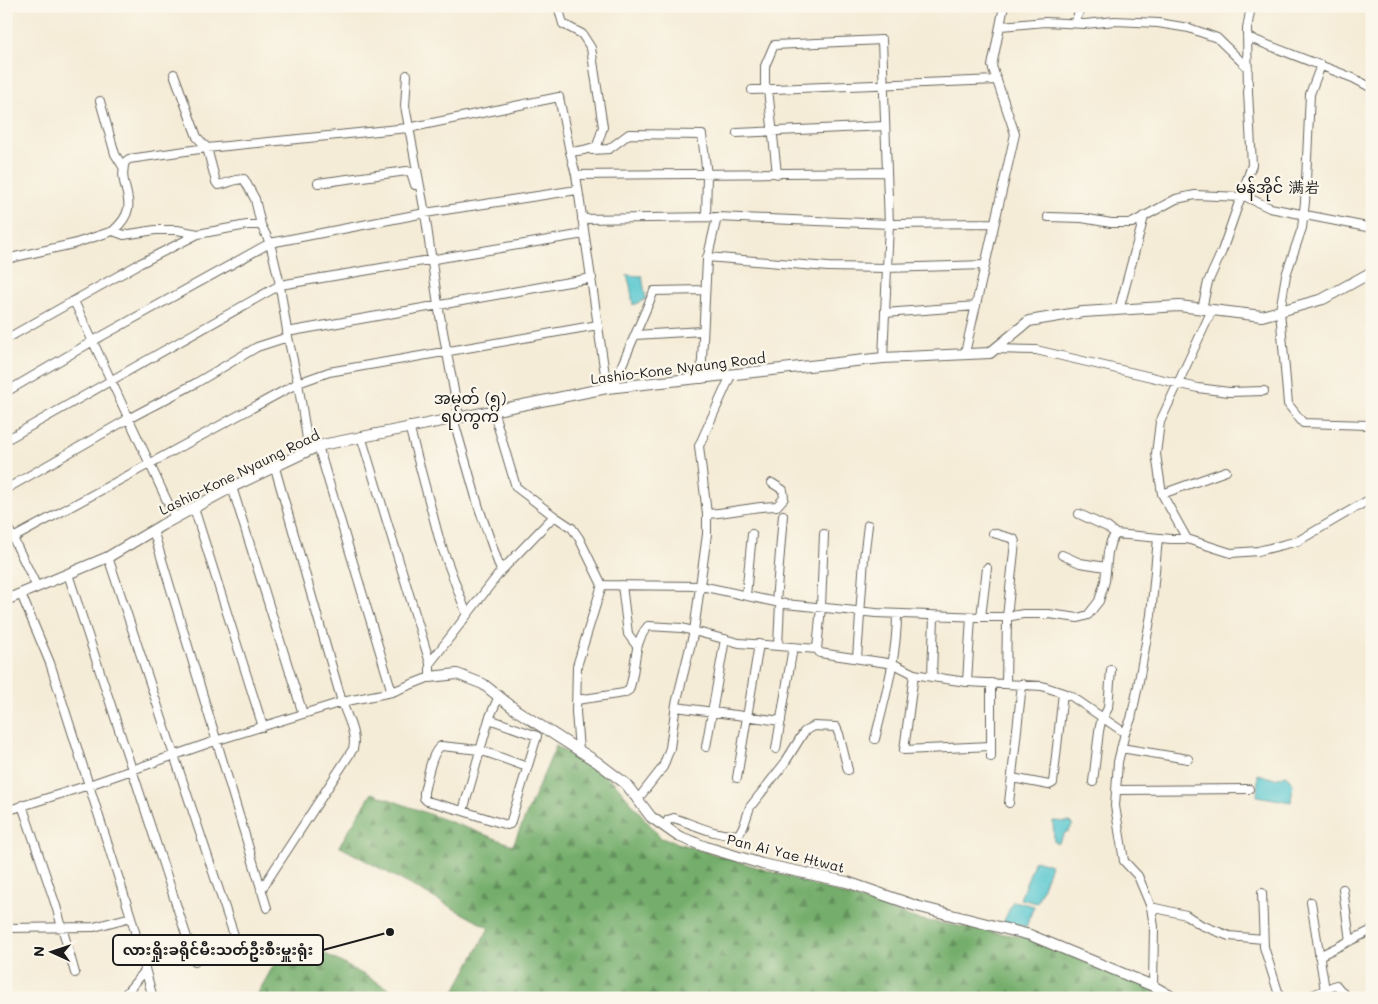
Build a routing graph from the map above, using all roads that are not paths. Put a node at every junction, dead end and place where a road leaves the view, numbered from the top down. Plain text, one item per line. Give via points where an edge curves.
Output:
1 (558, 6) edge
2 (1004, 6) edge
3 (1081, 6) edge
4 (1251, 6) edge
5 (1075, 23) junction
6 (1000, 26) junction
7 (1248, 37) junction
8 (1321, 66) junction
9 (1248, 68) junction
10 (174, 74) dead end
11 (407, 75) dead end
12 (997, 80) junction
13 (883, 84) junction
14 (1372, 88) edge
15 (752, 90) dead end
16 (766, 90) junction
17 (100, 101) dead end
18 (885, 126) junction
19 (408, 128) junction
20 (772, 131) junction
21 (737, 132) dead end
22 (207, 148) junction
23 (584, 150) junction
24 (570, 152) junction
25 (124, 167) junction
26 (887, 172) junction
27 (777, 174) junction
28 (576, 175) junction
29 (707, 175) junction
30 (318, 183) dead end
31 (578, 190) junction
32 (1241, 196) junction
33 (425, 213) junction
34 (1048, 216) dead end
35 (1303, 216) junction
36 (706, 217) junction
37 (717, 217) junction
38 (1144, 217) junction
39 (582, 219) junction
40 (994, 223) junction
41 (888, 224) junction
42 (261, 225) junction
43 (1372, 228) edge
44 (113, 231) junction
45 (198, 234) junction
46 (584, 234) junction
47 (270, 243) junction
48 (708, 257) junction
49 (6, 259) edge
50 (431, 260) junction
51 (985, 264) junction
52 (886, 268) junction
53 (1372, 272) edge
54 (592, 278) junction
55 (280, 284) junction
56 (705, 290) junction
57 (74, 301) junction
58 (438, 304) junction
59 (976, 306) junction
60 (1119, 310) junction
61 (1207, 310) junction
62 (1280, 311) junction
63 (884, 313) junction
64 (598, 326) junction
65 (703, 331) junction
66 (288, 334) junction
67 (635, 335) junction
68 (6, 339) edge
69 (93, 341) junction
70 (994, 349) junction
71 (448, 352) junction
72 (965, 353) junction
73 (883, 358) junction
74 (731, 375) junction
75 (701, 378) junction
76 (111, 381) junction
77 (298, 383) junction
78 (1179, 383) junction
79 (610, 388) junction
80 (1264, 391) dead end
81 (6, 392) edge
82 (493, 410) junction
83 (456, 418) junction
84 (128, 419) junction
85 (1371, 425) edge
86 (409, 426) junction
87 (361, 436) junction
88 (6, 440) edge
89 (313, 449) junction
90 (150, 464) junction
91 (275, 468) junction
92 (1226, 471) dead end
93 (772, 483) dead end
94 (232, 487) junction
95 (6, 489) edge
96 (1162, 494) junction
97 (1372, 498) edge
98 (194, 508) junction
99 (707, 514) junction
100 (1079, 514) dead end
101 (784, 515) dead end
102 (554, 516) junction
103 (175, 518) junction
104 (6, 524) edge
105 (868, 525) dead end
106 (153, 530) junction
107 (993, 533) dead end
108 (752, 534) dead end
109 (824, 534) dead end
110 (1116, 534) junction
111 (13, 538) junction
112 (1158, 538) junction
113 (1187, 539) junction
114 (1062, 555) dead end
115 (108, 557) junction
116 (1106, 567) junction
117 (987, 568) dead end
118 (501, 572) junction
119 (68, 574) junction
120 (602, 585) junction
121 (622, 585) junction
122 (700, 586) junction
123 (36, 587) junction
124 (21, 594) junction
125 (746, 595) junction
126 (6, 600) edge
127 (778, 602) junction
128 (821, 607) junction
129 (861, 611) junction
130 (897, 614) junction
131 (467, 615) junction
132 (934, 616) junction
133 (971, 617) junction
134 (981, 617) junction
135 (1008, 617) junction
136 (694, 632) junction
137 (725, 639) junction
138 (759, 644) junction
139 (637, 646) junction
140 (778, 646) junction
141 (793, 647) junction
142 (817, 649) junction
143 (857, 658) junction
144 (430, 663) junction
145 (894, 664) junction
146 (1112, 670) dead end
147 (914, 674) junction
148 (430, 677) junction
149 (932, 677) junction
150 (967, 682) junction
151 (991, 683) junction
152 (1006, 684) junction
153 (1022, 684) junction
154 (392, 692) junction
155 (1063, 693) junction
156 (498, 698) junction
157 (577, 700) junction
158 (342, 702) junction
159 (676, 707) junction
160 (713, 712) junction
161 (303, 714) junction
162 (748, 717) junction
163 (1103, 718) junction
164 (489, 719) junction
165 (781, 721) junction
166 (263, 726) junction
167 (1125, 733) junction
168 (875, 739) dead end
169 (215, 741) junction
170 (991, 746) junction
171 (706, 747) dead end
172 (1121, 748) junction
173 (776, 749) dead end
174 (480, 750) junction
175 (579, 750) junction
176 (175, 755) junction
177 (991, 757) dead end
178 (1188, 759) dead end
179 (527, 767) junction
180 (132, 770) junction
181 (848, 770) dead end
182 (737, 778) dead end
183 (1012, 778) junction
184 (1093, 782) dead end
185 (89, 785) junction
186 (1249, 789) dead end
187 (1116, 790) junction
188 (638, 799) junction
189 (1009, 803) dead end
190 (22, 806) junction
191 (6, 811) edge
192 (463, 811) junction
193 (665, 827) junction
194 (1343, 889) dead end
195 (261, 890) junction
196 (1262, 892) dead end
197 (1311, 902) dead end
198 (1151, 907) junction
199 (267, 908) dead end
200 (131, 917) junction
201 (62, 927) junction
202 (6, 928) edge
203 (1372, 930) edge
204 (1263, 939) junction
205 (236, 941) dead end
206 (1350, 941) junction
207 (1319, 956) junction
208 (195, 962) dead end
209 (145, 971) junction
210 (75, 973) dead end
211 (1153, 986) junction
212 (1324, 990) junction
213 (122, 998) edge
214 (153, 998) edge
215 (1174, 998) edge
216 (1280, 998) edge
217 (1306, 998) edge
218 (1347, 998) edge

1 - 23 street via 563,24 582,34 591,48 604,127 597,146
2 - 6 street
3 - 5 street
4 - 7 street
5 - 6 street
5 - 9 street via 1114,21 1189,28 1217,38
6 - 12 street via 992,66
7 - 8 street
7 - 9 street
8 - 14 street
8 - 35 street via 1310,94
9 - 32 street via 1252,165
10 - 22 street via 197,137
11 - 19 street via 405,106
12 - 13 street
12 - 40 street via 1015,134
13 - 16 street
13 - 16 street via 882,40 774,46 765,66
13 - 18 street
15 - 16 street
16 - 20 street
17 - 25 street via 115,154
18 - 20 street
18 - 26 street
19 - 22 street
19 - 24 street via 559,97
19 - 33 street
20 - 21 street
20 - 27 street
22 - 25 street via 129,159
22 - 42 street via 218,185 244,179 255,199
23 - 24 street
23 - 29 street via 609,149 629,134 702,135
24 - 28 street
25 - 44 street via 130,207
26 - 27 street
26 - 41 street
27 - 29 street
28 - 29 street
28 - 31 street
29 - 36 street
30 - 33 street via 411,172
31 - 33 street
31 - 39 street
32 - 35 street via 1270,208
32 - 38 street via 1195,195 1176,199
32 - 61 street via 1208,282
33 - 47 street
33 - 50 street
34 - 38 street via 1112,223 1132,223
35 - 43 street
35 - 62 street via 1286,275
36 - 37 street
36 - 39 street
37 - 41 street
37 - 48 street
38 - 60 street
39 - 46 street
40 - 41 street
40 - 51 street
41 - 52 street
42 - 45 street
42 - 47 street
44 - 45 street via 124,235 155,230
44 - 49 street
45 - 57 street
46 - 50 street
46 - 54 street
47 - 55 street
47 - 69 street
48 - 52 street via 828,267
48 - 56 street
50 - 55 street
50 - 58 street
51 - 52 street
51 - 59 street
52 - 63 street
53 - 62 main road, Lashio-Kone Nyaung Road via 1323,299
54 - 58 street
54 - 64 street
55 - 66 street
55 - 76 street
56 - 65 street
56 - 67 street via 654,291
57 - 68 street
57 - 69 street
58 - 66 street
58 - 71 street
59 - 63 street
59 - 72 street
60 - 61 main road, Lashio-Kone Nyaung Road via 1179,306
60 - 70 main road, Lashio-Kone Nyaung Road via 1029,321
61 - 62 main road, Lashio-Kone Nyaung Road via 1262,316
61 - 78 street
62 - 85 street via 1288,404 1303,423
63 - 73 street
64 - 71 street
64 - 79 street
65 - 67 street
65 - 75 street
66 - 77 street
66 - 84 street
67 - 79 street
69 - 76 street
69 - 81 street
70 - 72 main road, Lashio-Kone Nyaung Road via 990,353
70 - 78 street via 1036,350
71 - 77 street via 330,372
71 - 83 street
72 - 73 main road, Lashio-Kone Nyaung Road
73 - 74 main road, Lashio-Kone Nyaung Road
74 - 75 main road, Lashio-Kone Nyaung Road
74 - 99 street via 699,446
75 - 79 main road, Lashio-Kone Nyaung Road
76 - 84 street
76 - 88 street
77 - 89 street
77 - 90 street
78 - 80 street via 1214,390
78 - 96 street via 1160,422 1156,454
79 - 82 main road, Lashio-Kone Nyaung Road
82 - 83 main road, Lashio-Kone Nyaung Road
82 - 102 street via 516,487
83 - 86 main road, Lashio-Kone Nyaung Road
83 - 118 street via 479,508
84 - 90 street
84 - 95 street
86 - 87 main road, Lashio-Kone Nyaung Road
86 - 131 street via 440,542
87 - 89 main road, Lashio-Kone Nyaung Road
87 - 144 street
89 - 91 main road, Lashio-Kone Nyaung Road
89 - 154 street
90 - 103 street
90 - 111 street
91 - 94 main road, Lashio-Kone Nyaung Road
91 - 158 street
92 - 96 street
93 - 99 street via 783,490 784,498 776,506
94 - 98 main road, Lashio-Kone Nyaung Road
94 - 161 street
96 - 113 street
97 - 113 street via 1298,541 1258,551 1231,553
98 - 103 main road, Lashio-Kone Nyaung Road
98 - 166 street
99 - 122 street
100 - 110 street
101 - 127 street
102 - 118 street
102 - 120 street via 580,538
103 - 106 main road, Lashio-Kone Nyaung Road
104 - 111 street
105 - 129 street
106 - 115 main road, Lashio-Kone Nyaung Road
106 - 169 street
107 - 135 street via 1014,539
108 - 125 street
109 - 128 street
110 - 112 street
110 - 116 street via 1111,541
111 - 123 street
112 - 113 street
112 - 167 street via 1149,624 1131,719
114 - 116 street via 1080,563
115 - 119 main road, Lashio-Kone Nyaung Road
115 - 176 street
116 - 135 street via 1099,602 1088,615 1078,618 1049,614
117 - 134 street
118 - 131 street
119 - 123 main road, Lashio-Kone Nyaung Road
119 - 180 street
120 - 121 street
120 - 157 street via 578,666
121 - 122 street
121 - 139 street via 628,634
122 - 125 street
122 - 136 street
123 - 124 main road, Lashio-Kone Nyaung Road
124 - 126 main road, Lashio-Kone Nyaung Road
124 - 185 street via 50,663
125 - 127 street
127 - 128 street
127 - 140 street
128 - 129 street
128 - 142 street
129 - 130 street
129 - 143 street
130 - 132 street
130 - 145 street
131 - 144 street
132 - 133 street
132 - 149 street
133 - 134 street
133 - 150 street
134 - 135 street
135 - 152 street
136 - 137 street
136 - 139 street via 648,626
136 - 159 street
137 - 138 street
137 - 160 street
138 - 140 street
138 - 162 street
139 - 157 street via 629,690
140 - 141 street
141 - 142 street
141 - 165 street
142 - 143 street via 820,653
143 - 145 street
144 - 148 street
145 - 147 street
145 - 168 street
146 - 163 street via 1108,708
147 - 149 street
147 - 170 street via 904,750
148 - 154 street
148 - 156 main road, Pan Ai Yae Htwat via 457,674 483,684
149 - 150 street
150 - 151 street
151 - 152 street
151 - 170 street
152 - 153 street
153 - 155 street
153 - 183 street
154 - 158 street
155 - 163 street
155 - 183 street via 1053,783
156 - 164 street
156 - 175 main road, Pan Ai Yae Htwat
157 - 175 street
158 - 161 street
158 - 195 street via 354,736 353,749
159 - 160 street
159 - 188 street via 670,748 663,767
160 - 162 street
160 - 171 street
161 - 166 street
162 - 165 street
162 - 182 street
163 - 167 street
163 - 184 street
164 - 174 street
164 - 179 street via 537,736
165 - 173 street
166 - 169 street
167 - 172 street
169 - 176 street
169 - 195 street
170 - 177 street
172 - 178 street
172 - 187 street
174 - 179 street
174 - 192 street
174 - 192 street via 446,746 437,749 434,755 424,798
175 - 188 main road, Pan Ai Yae Htwat via 626,784
176 - 180 street
176 - 205 street
179 - 192 street via 510,824
180 - 185 street
180 - 208 street
181 - 193 street via 836,727 814,726 804,732 750,807 739,834 720,834 674,818 668,820
183 - 189 street
185 - 190 street
185 - 200 street
186 - 187 street
187 - 198 street via 1115,806 1124,862 1138,876
188 - 193 main road, Pan Ai Yae Htwat
190 - 191 street
190 - 201 street
193 - 211 main road, Pan Ai Yae Htwat via 706,847 762,864 848,882 916,906 1030,935
194 - 206 street
195 - 199 street
196 - 204 street
197 - 207 street
198 - 204 street via 1186,915 1200,925 1228,936
198 - 211 street
200 - 201 street via 94,927
200 - 209 street
201 - 202 street
201 - 210 street
203 - 206 street
204 - 216 street
206 - 207 street
207 - 212 street
209 - 213 street
209 - 214 street
211 - 215 main road, Pan Ai Yae Htwat
212 - 217 street
212 - 218 street via 1336,985

